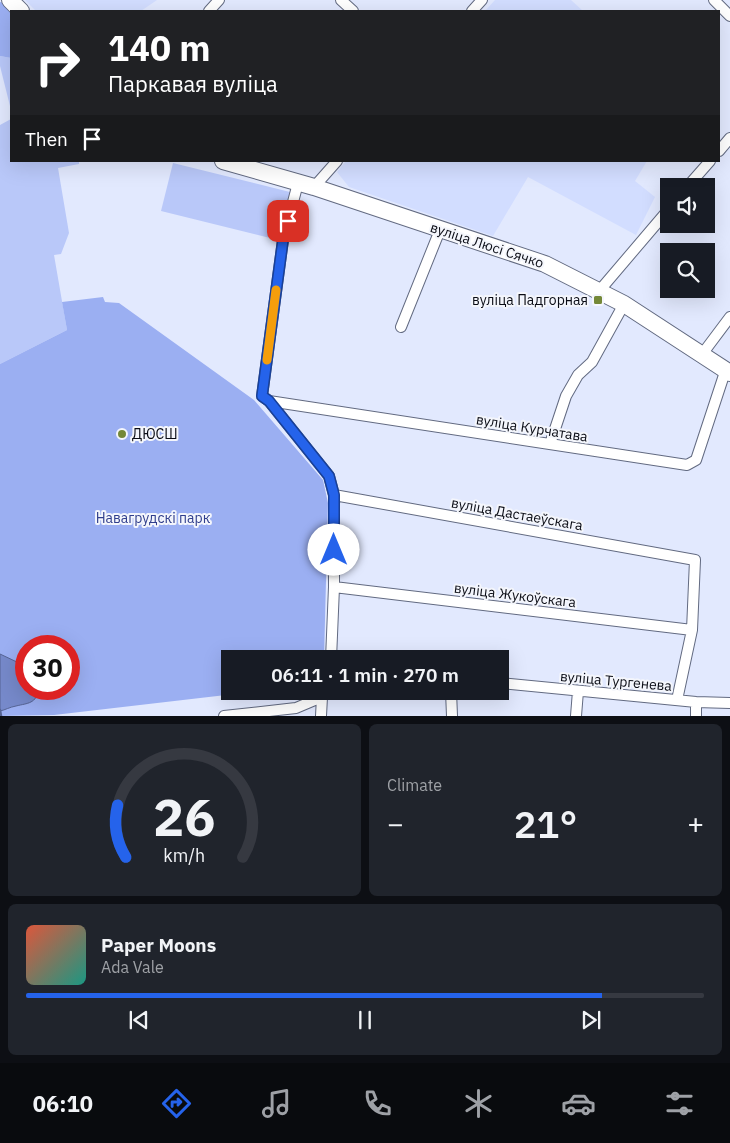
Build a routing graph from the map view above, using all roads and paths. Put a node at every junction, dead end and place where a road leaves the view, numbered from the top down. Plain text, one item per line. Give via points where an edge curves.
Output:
1 (10, 0) edge
2 (219, 0) edge
3 (341, 0) edge
4 (482, 0) edge
5 (714, 0) edge
6 (20, 10) edge
7 (210, 10) edge
8 (352, 10) edge
9 (473, 10) edge
10 (730, 16) edge
11 (730, 138) edge
12 (720, 150) edge
13 (226, 162) edge
14 (335, 162) edge
15 (709, 162) edge
16 (695, 178) edge
17 (298, 183) junction
18 (314, 187) junction
19 (660, 220) edge
20 (440, 230) junction
21 (600, 290) junction
22 (624, 304) junction
23 (730, 317) edge
24 (401, 327) dead end
25 (702, 353) junction
26 (728, 371) edge
27 (269, 401) junction
28 (550, 444) junction
29 (334, 495) junction
30 (334, 587) junction
31 (692, 630) junction
32 (331, 650) edge
33 (509, 684) edge
34 (578, 691) junction
35 (311, 700) edge
36 (322, 700) edge
37 (451, 700) edge
38 (677, 700) junction
39 (696, 702) junction
40 (730, 702) edge
41 (224, 716) edge
42 (321, 716) edge
43 (452, 716) edge
44 (576, 716) edge
45 (696, 716) edge

1 - 6 main road
2 - 7 street
3 - 8 street
4 - 9 street
5 - 10 street
11 - 12 street
13 - 17 main road, вуліца Люсі Сячко
14 - 18 street
15 - 16 street
17 - 18 main road, вуліца Люсі Сячко
17 - 27 street via 283,240 262,396
18 - 20 main road, вуліца Люсі Сячко
19 - 21 street
20 - 21 main road, вуліца Люсі Сячко via 545,264
20 - 24 street
21 - 22 main road, вуліца Люсі Сячко
22 - 25 main road, вуліца Люсі Сячко
22 - 28 street via 592,362 578,376 566,396
23 - 25 street
25 - 26 main road, вуліца Люсі Сячко
26 - 28 street, вуліца Курчатава via 696,460 687,465
27 - 28 street, вуліца Курчатава
27 - 29 street via 329,476
29 - 30 street
29 - 31 street, вуліца Дастаеўскага via 695,560
30 - 31 street, вуліца Жукоўскага
30 - 32 street
31 - 38 street
33 - 34 street, вуліца Тургенева
34 - 38 street, вуліца Тургенева
34 - 44 street
35 - 41 street via 296,708
36 - 42 street
37 - 43 street
38 - 39 street, вуліца Тургенева
39 - 40 street, вуліца Тургенева
39 - 45 street

